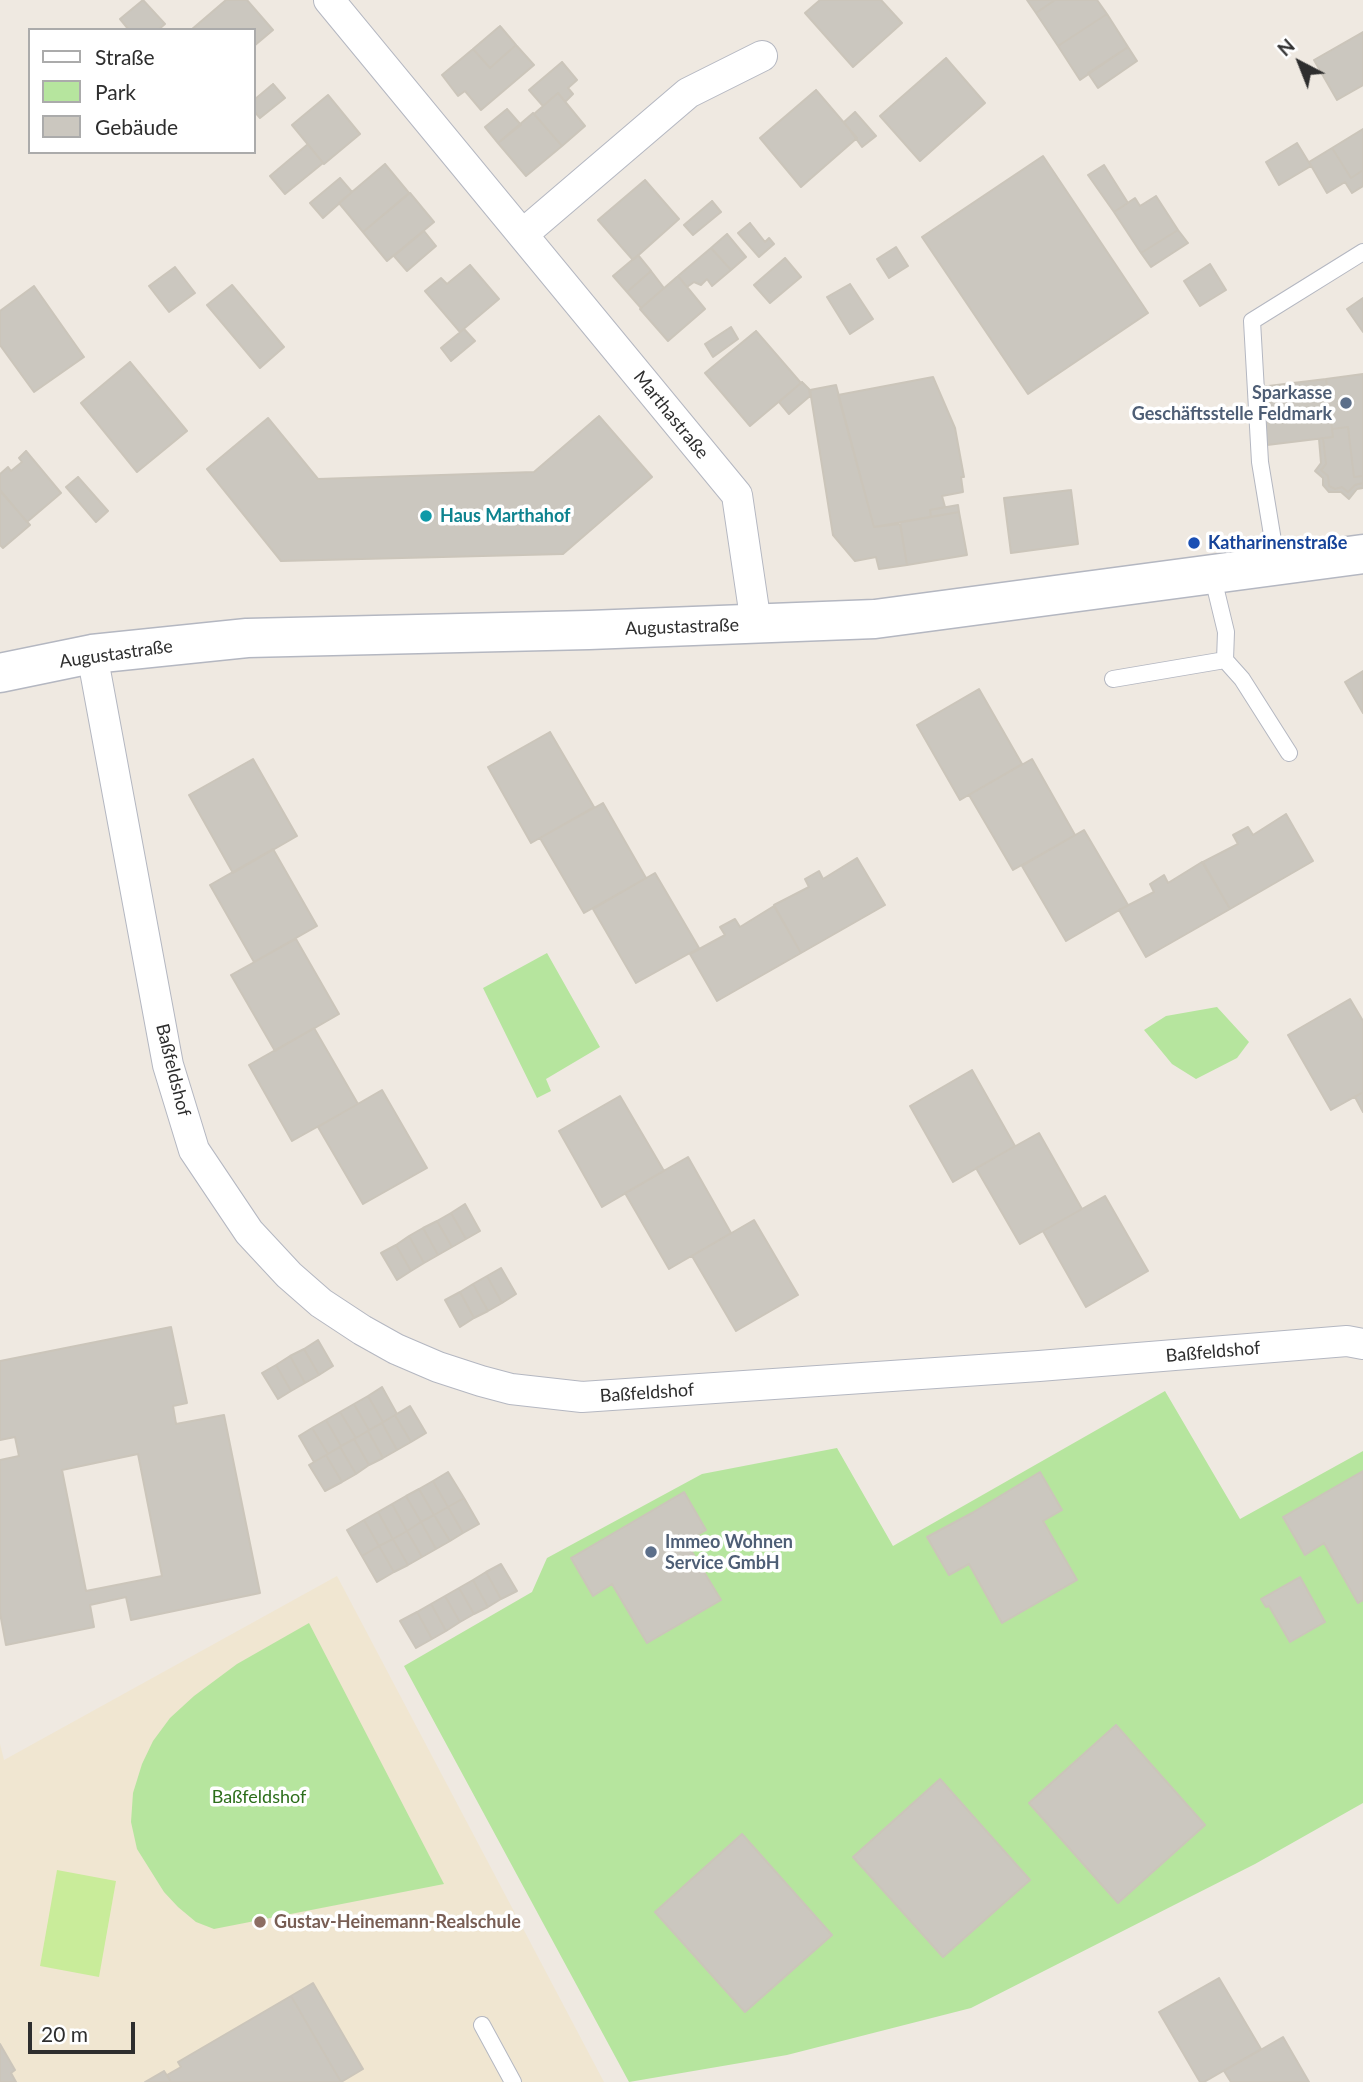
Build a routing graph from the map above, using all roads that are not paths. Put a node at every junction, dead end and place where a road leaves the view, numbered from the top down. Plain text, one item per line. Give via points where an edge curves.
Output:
1 (329, 0) edge
2 (762, 56) dead end
3 (523, 234) junction
4 (1363, 252) edge
5 (1363, 554) edge
6 (1276, 565) junction
7 (1212, 574) junction
8 (756, 624) junction
9 (92, 654) junction
10 (1225, 660) junction
11 (0, 673) edge
12 (1113, 679) dead end
13 (1289, 753) dead end
14 (1363, 1344) edge
15 (482, 2025) dead end
16 (513, 2082) edge

1 - 3 street, Marthastraße
2 - 3 street via 688,93
3 - 8 street, Marthastraße via 737,495
4 - 6 lane via 1252,321 1260,462
5 - 6 main road, Augustastraße
6 - 7 main road, Augustastraße
7 - 8 main road, Augustastraße via 875,619
7 - 10 lane via 1226,632
8 - 9 main road, Augustastraße via 247,638
9 - 11 main road, Augustastraße
9 - 14 street, Baßfeldshof via 168,1065 194,1150 249,1232 289,1275 362,1331 438,1367 481,1381 582,1397 1347,1341
10 - 12 lane
10 - 13 lane
15 - 16 lane

